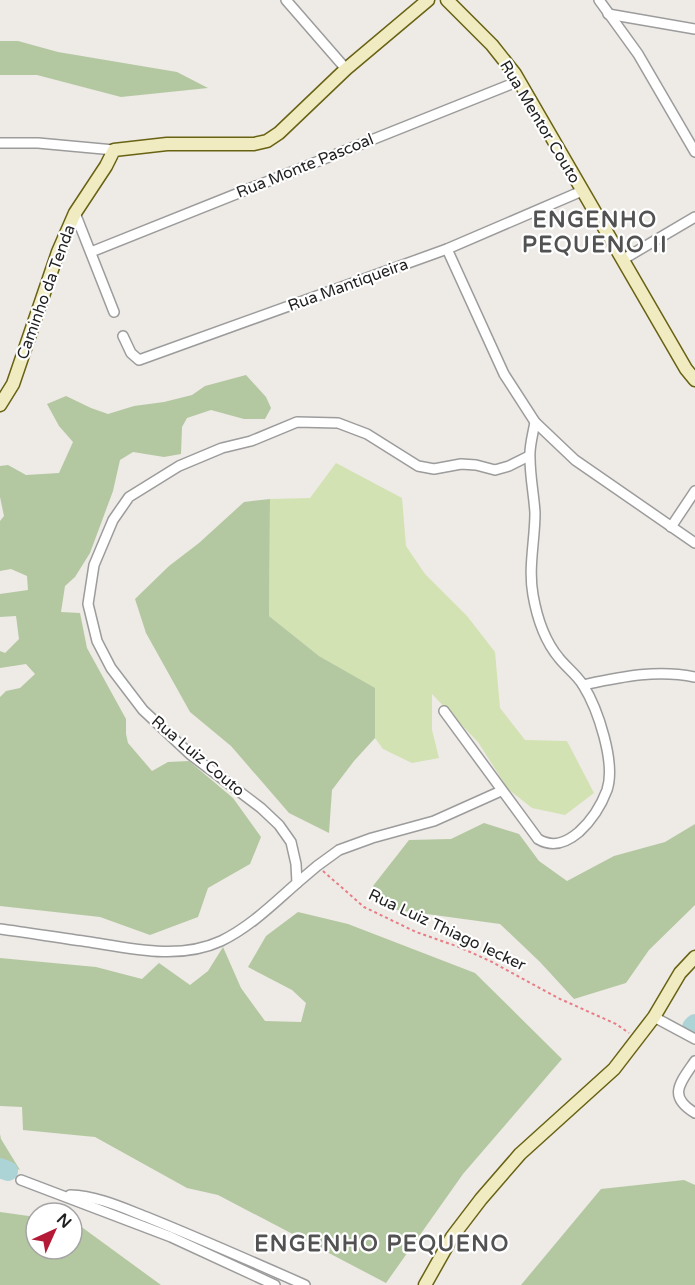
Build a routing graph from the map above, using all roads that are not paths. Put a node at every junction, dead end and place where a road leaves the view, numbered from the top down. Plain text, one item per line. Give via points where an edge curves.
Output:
1 (286, 0) edge
2 (428, 0) edge
3 (447, 0) edge
4 (599, 0) edge
5 (609, 14) junction
6 (695, 29) edge
7 (346, 69) junction
8 (519, 81) junction
9 (0, 144) edge
10 (114, 150) junction
11 (695, 152) edge
12 (582, 191) junction
13 (75, 213) junction
14 (695, 217) edge
15 (447, 249) junction
16 (91, 252) junction
17 (622, 260) junction
18 (114, 312) dead end
19 (123, 336) dead end
20 (695, 380) edge
21 (0, 405) edge
22 (535, 422) junction
23 (529, 456) junction
24 (695, 491) edge
25 (671, 527) junction
26 (695, 543) edge
27 (695, 677) edge
28 (583, 685) junction
29 (444, 711) dead end
30 (501, 791) junction
31 (297, 883) junction
32 (0, 929) edge
33 (695, 957) edge
34 (654, 1017) junction
35 (695, 1039) edge
36 (695, 1061) edge
37 (695, 1113) edge
38 (21, 1180) dead end
39 (173, 1232) junction
40 (260, 1265) junction
41 (255, 1281) edge
42 (275, 1285) edge
43 (305, 1285) edge
44 (425, 1285) edge

1 - 7 street
2 - 7 street
3 - 8 street, Rua Mentor Couto via 492,45
4 - 5 street
5 - 6 street
5 - 11 street via 638,54
7 - 10 street via 267,141
8 - 12 street, Rua Mentor Couto
8 - 16 street, Rua Monte Pascoal
9 - 10 street
10 - 13 street, Caminho da Tenda
12 - 15 street, Rua Mantiqueira
12 - 17 street, Rua Mentor Couto
13 - 16 street
13 - 21 street, Caminho da Tenda via 13,384
14 - 17 street
15 - 19 street, Rua Mantiqueira via 139,360
15 - 22 street via 504,374
16 - 18 street
17 - 20 street, Rua Mentor Couto
22 - 23 street
22 - 25 street via 575,460
23 - 28 street via 535,513 532,592 538,619 558,657
23 - 31 street, Rua Luiz Couto via 495,470 461,464 434,469 418,466 367,434 338,423 297,422 179,466 129,498 113,520 94,565 88,604 98,641 111,668 143,710 279,825 291,842
24 - 25 street
25 - 26 street
27 - 28 street via 637,674
28 - 30 street via 600,718 608,761 607,789 586,825 559,844 546,844
29 - 30 street
30 - 31 street via 434,821 339,850
31 - 32 street via 254,921 221,940 178,952
33 - 34 street via 680,973
34 - 35 street
34 - 44 street via 614,1069 520,1154 452,1237
36 - 37 street via 678,1089 679,1099
38 - 39 street
39 - 40 street
39 - 41 street
40 - 41 street
40 - 43 street
41 - 42 street

